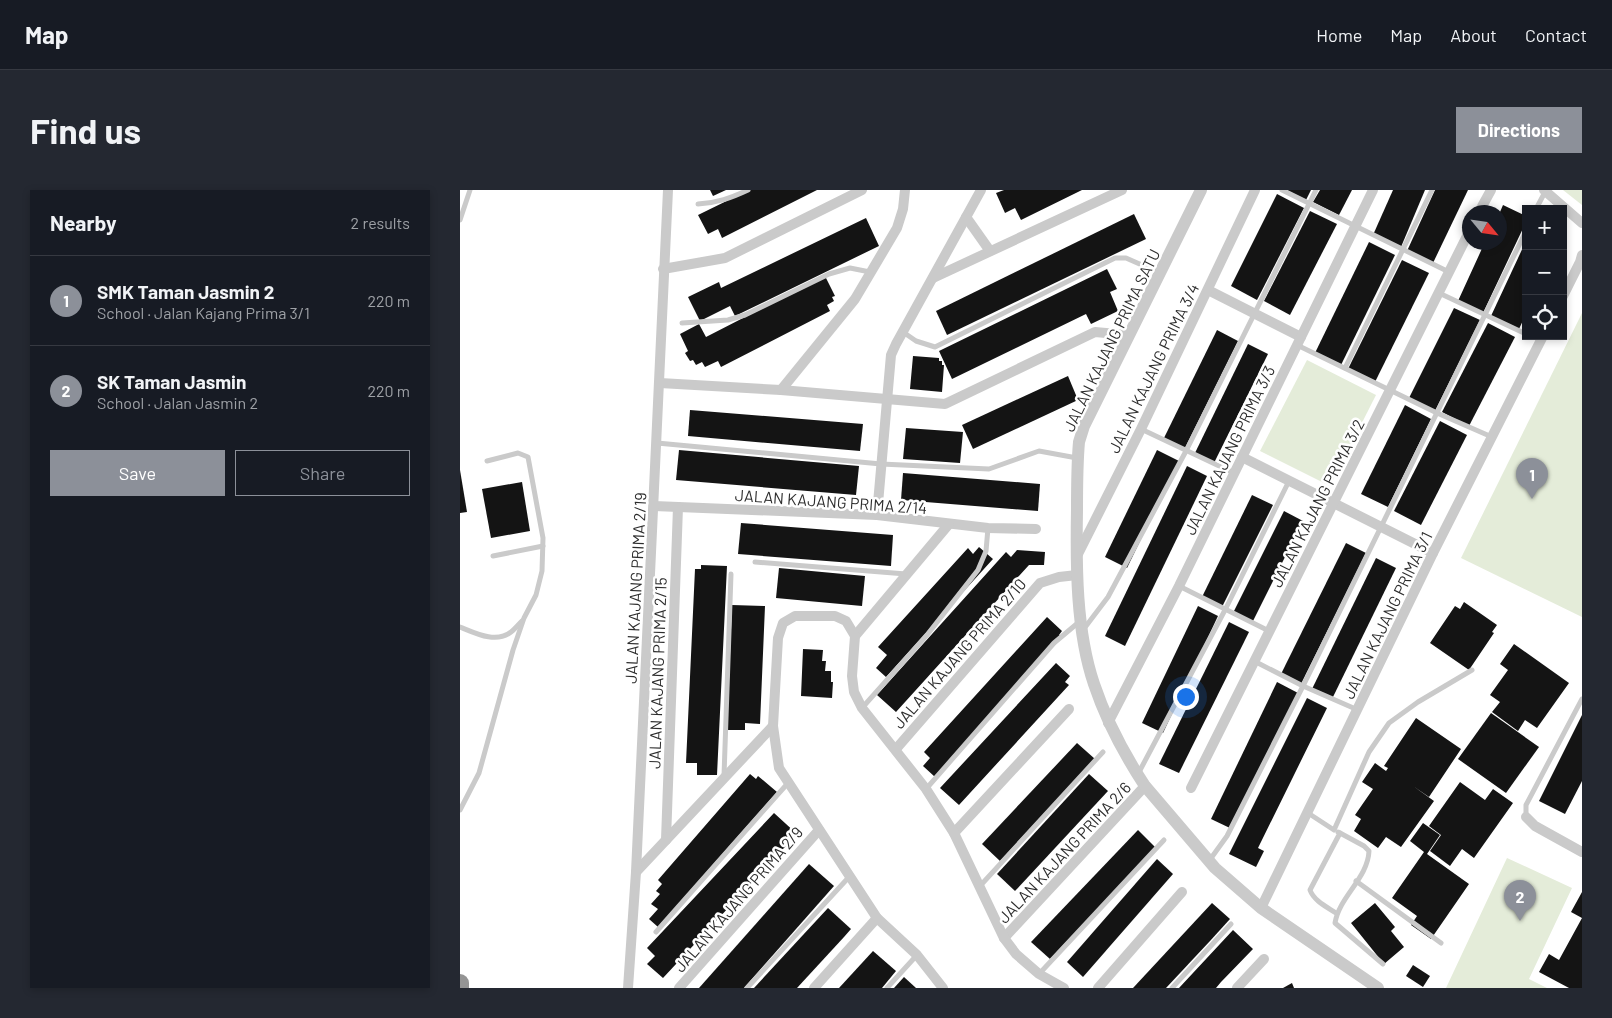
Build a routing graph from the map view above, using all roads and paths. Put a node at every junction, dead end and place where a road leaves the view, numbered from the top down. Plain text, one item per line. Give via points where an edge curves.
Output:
1 (470, 190) edge
2 (668, 190) edge
3 (748, 190) edge
4 (862, 190) edge
5 (905, 190) edge
6 (981, 190) edge
7 (1122, 190) edge
8 (1201, 190) edge
9 (1255, 190) edge
10 (1282, 190) edge
11 (1316, 190) edge
12 (1373, 190) edge
13 (1432, 190) edge
14 (1491, 190) edge
15 (1544, 191) edge
16 (698, 204) dead end
17 (1309, 204) junction
18 (1483, 205) edge
19 (1538, 205) edge
20 (966, 217) junction
21 (460, 220) edge
22 (1582, 223) edge
23 (1355, 227) junction
24 (1522, 239) edge
25 (1462, 247) edge
26 (1403, 250) junction
27 (990, 251) junction
28 (1581, 260) edge
29 (663, 269) junction
30 (870, 272) junction
31 (1449, 272) junction
32 (1160, 273) junction
33 (933, 278) junction
34 (1208, 290) junction
35 (1439, 293) junction
36 (1564, 295) edge
37 (1254, 313) junction
38 (1484, 316) junction
39 (682, 323) dead end
40 (903, 332) junction
41 (1522, 332) edge
42 (1128, 335) junction
43 (1537, 340) edge
44 (1299, 341) junction
45 (1345, 368) junction
46 (660, 383) junction
47 (781, 390) junction
48 (1390, 390) junction
49 (888, 400) junction
50 (1437, 413) junction
51 (1141, 429) junction
52 (1492, 437) junction
53 (657, 443) junction
54 (1186, 451) junction
55 (1078, 458) junction
56 (1242, 458) junction
57 (487, 461) dead end
58 (881, 464) junction
59 (1234, 473) junction
60 (1289, 481) junction
61 (1333, 503) junction
62 (654, 506) junction
63 (678, 507) junction
64 (877, 515) junction
65 (949, 524) junction
66 (1381, 527) junction
67 (988, 528) junction
68 (1036, 529) dead end
69 (543, 546) junction
70 (1433, 553) junction
71 (494, 556) dead end
72 (1076, 558) junction
73 (755, 562) dead end
74 (731, 574) dead end
75 (907, 574) junction
76 (1077, 574) junction
77 (1179, 586) junction
78 (1225, 610) junction
79 (524, 618) junction
80 (1082, 626) junction
81 (460, 627) edge
82 (1269, 631) junction
83 (855, 636) junction
84 (1254, 661) junction
85 (1472, 670) dead end
86 (1303, 686) junction
87 (1582, 699) edge
88 (862, 708) junction
89 (1069, 709) dead end
90 (1358, 710) junction
91 (1108, 723) junction
92 (773, 726) junction
93 (896, 749) junction
94 (1103, 752) dead end
95 (724, 779) junction
96 (1141, 781) junction
97 (788, 782) junction
98 (1191, 788) dead end
99 (926, 789) junction
100 (460, 810) edge
101 (1308, 813) junction
102 (1526, 818) joint
103 (819, 830) junction
104 (1334, 830) junction
105 (954, 832) junction
106 (1340, 833) junction
107 (666, 840) junction
108 (1164, 840) dead end
109 (1582, 850) edge
110 (1208, 861) junction
111 (636, 872) junction
112 (849, 877) junction
113 (1356, 881) junction
114 (980, 886) junction
115 (1182, 892) dead end
116 (1261, 908) junction
117 (1336, 913) junction
118 (877, 918) junction
119 (1231, 924) dead end
120 (656, 932) dead end
121 (1004, 938) junction
122 (1441, 943) dead end
123 (917, 955) junction
124 (1264, 959) dead end
125 (1383, 964) dead end
126 (1039, 974) junction
127 (460, 983) edge
128 (629, 986) edge
129 (460, 988) edge
130 (679, 988) edge
131 (747, 988) edge
132 (814, 988) edge
133 (887, 988) edge
134 (943, 988) edge
135 (1064, 988) edge
136 (1098, 988) edge
137 (1172, 988) edge
138 (1237, 988) edge
139 (1378, 988) edge

1 - 21 lane
2 - 29 street, JALAN KAJANG PRIMA 2/19
3 - 16 lane via 717,203
4 - 29 street via 725,258
5 - 30 street via 897,228
6 - 20 street
7 - 27 street
8 - 32 street, JALAN KAJANG PRIMA SATU
9 - 34 street, JALAN KAJANG PRIMA 3/4
10 - 17 lane
11 - 17 lane
12 - 23 street, JALAN KAJANG PRIMA 3/3
13 - 26 lane
14 - 18 street
15 - 19 lane
15 - 22 street
17 - 23 lane
17 - 37 lane
20 - 27 street
20 - 33 street
23 - 26 lane
23 - 44 street, JALAN KAJANG PRIMA 3/3
24 - 38 lane
25 - 31 street, JALAN KAJANG PRIMA 3/2
26 - 31 lane
26 - 45 lane
27 - 33 street
28 - 36 street
29 - 46 street, JALAN KAJANG PRIMA 2/19
30 - 39 lane via 850,268 829,274 728,320
30 - 47 street via 855,298
31 - 35 street, JALAN KAJANG PRIMA 3/2
32 - 40 lane via 1126,258 1115,258 935,347 916,341
32 - 42 street, JALAN KAJANG PRIMA SATU
33 - 40 street
34 - 37 street
34 - 51 street, JALAN KAJANG PRIMA 3/4
35 - 38 lane
35 - 48 street, JALAN KAJANG PRIMA 3/2
37 - 44 street
37 - 54 lane
38 - 41 lane
38 - 50 lane
40 - 49 street via 891,355
42 - 49 street via 1095,332 945,404
42 - 55 street, JALAN KAJANG PRIMA SATU via 1084,426
43 - 52 street, JALAN KAJANG PRIMA 3/1
44 - 45 lane
44 - 56 street, JALAN KAJANG PRIMA 3/3
45 - 48 lane
46 - 47 street
46 - 53 street, JALAN KAJANG PRIMA 2/19
47 - 49 street
48 - 50 lane
48 - 61 street, JALAN KAJANG PRIMA 3/2
49 - 58 street
50 - 52 lane
50 - 66 lane
51 - 54 lane
51 - 72 street, JALAN KAJANG PRIMA 3/4
52 - 70 street, JALAN KAJANG PRIMA 3/1
53 - 58 lane
53 - 62 street, JALAN KAJANG PRIMA 2/19
54 - 59 lane
54 - 80 lane via 1108,597
55 - 58 lane via 1039,451 989,468
55 - 72 street, JALAN KAJANG PRIMA SATU
56 - 59 street, JALAN KAJANG PRIMA 3/3
56 - 60 street
57 - 69 lane via 518,453 528,457
58 - 64 street
59 - 77 street, JALAN KAJANG PRIMA 3/3
60 - 61 street
60 - 78 lane
61 - 66 street
61 - 82 street, JALAN KAJANG PRIMA 3/2
62 - 63 street, JALAN KAJANG PRIMA 2/14
62 - 111 street, JALAN KAJANG PRIMA 2/19
63 - 64 street, JALAN KAJANG PRIMA 2/14
63 - 107 street, JALAN KAJANG PRIMA 2/15
64 - 65 street, JALAN KAJANG PRIMA 2/14
65 - 67 street, JALAN KAJANG PRIMA 2/14
65 - 75 street
66 - 70 street
66 - 86 lane
67 - 68 street, JALAN KAJANG PRIMA 2/14
67 - 88 lane via 986,551 978,570
69 - 71 lane
69 - 79 lane via 542,571 536,595
70 - 90 street, JALAN KAJANG PRIMA 3/1
72 - 76 street, JALAN KAJANG PRIMA SATU
73 - 75 lane
74 - 95 lane
75 - 83 street
76 - 80 street, JALAN KAJANG PRIMA SATU
76 - 93 street, JALAN KAJANG PRIMA 2/10 via 1040,583
77 - 78 lane
77 - 91 street, JALAN KAJANG PRIMA 3/3
78 - 82 lane
78 - 96 lane
79 - 81 lane via 500,638 479,635
79 - 100 lane via 478,773
80 - 91 street, JALAN KAJANG PRIMA SATU via 1093,682
80 - 99 lane via 1054,643
82 - 84 street, JALAN KAJANG PRIMA 3/2
83 - 88 street via 852,676 854,692
83 - 92 street via 846,621 835,616 795,616 783,623 778,638
84 - 86 lane
84 - 98 street, JALAN KAJANG PRIMA 3/2
85 - 104 lane via 1389,723 1369,752
86 - 90 lane
86 - 110 lane via 1227,836
87 - 102 lane via 1526,805
88 - 93 street
89 - 105 street
90 - 101 street, JALAN KAJANG PRIMA 3/1
91 - 96 street, JALAN KAJANG PRIMA SATU
92 - 95 street
92 - 97 street via 779,768
93 - 99 street
94 - 114 lane
95 - 107 street
96 - 110 street, JALAN KAJANG PRIMA SATU
96 - 121 street, JALAN KAJANG PRIMA 2/6
97 - 103 street
97 - 120 lane
99 - 105 street
101 - 104 lane
101 - 116 street, JALAN KAJANG PRIMA 3/1
102 - 109 street
103 - 112 street
103 - 130 street, JALAN KAJANG PRIMA 2/9
104 - 106 lane
105 - 114 street
106 - 113 lane via 1369,851 1369,861
106 - 117 lane via 1310,890 1316,899
107 - 111 street
108 - 126 lane
110 - 116 street, JALAN KAJANG PRIMA SATU
111 - 128 street, JALAN KAJANG PRIMA 2/19
112 - 118 street
112 - 131 lane
113 - 117 lane
113 - 122 lane
114 - 121 street
115 - 136 street
116 - 139 street, JALAN KAJANG PRIMA SATU
117 - 125 lane via 1335,924
118 - 123 street
118 - 132 street
119 - 137 lane
121 - 126 street via 1016,954
123 - 133 lane
123 - 134 street
124 - 138 street
126 - 135 street
127 - 129 highway

